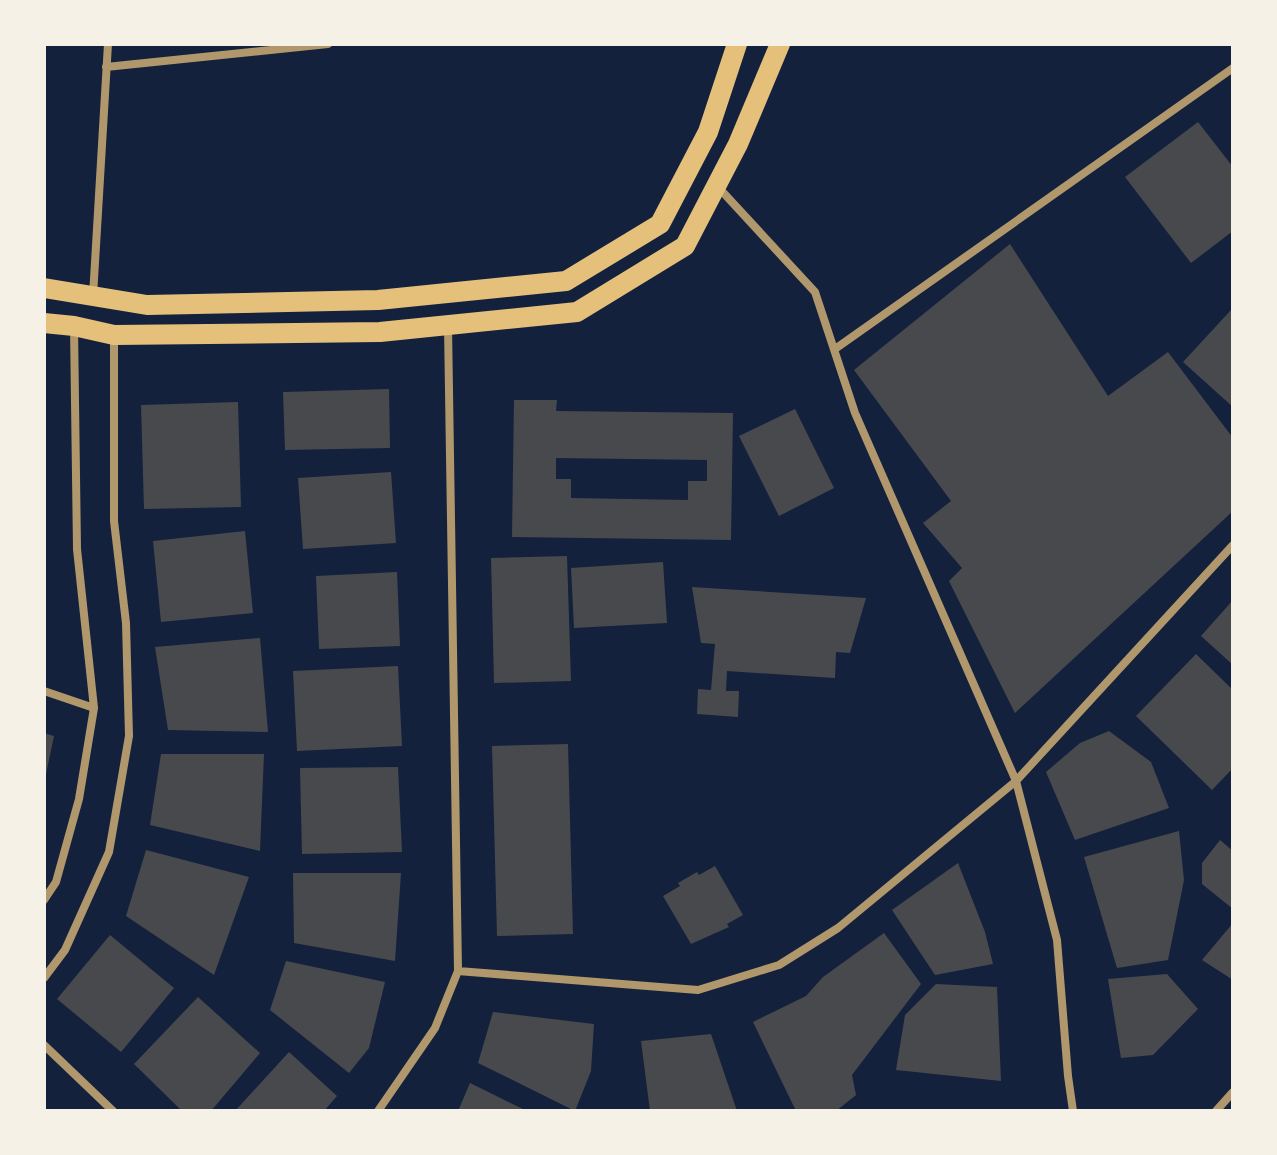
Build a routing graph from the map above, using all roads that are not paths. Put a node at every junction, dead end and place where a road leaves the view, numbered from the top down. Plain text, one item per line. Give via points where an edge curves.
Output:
1 (108, 44) edge
2 (328, 44) edge
3 (737, 44) edge
4 (780, 44) edge
5 (106, 67) junction
6 (1233, 68) edge
7 (716, 186) junction
8 (44, 288) edge
9 (93, 296) junction
10 (44, 323) edge
11 (448, 325) junction
12 (74, 326) junction
13 (114, 335) junction
14 (835, 349) junction
15 (1233, 545) edge
16 (44, 691) edge
17 (94, 708) junction
18 (1016, 781) junction
19 (44, 900) edge
20 (458, 971) junction
21 (44, 978) edge
22 (44, 1045) edge
23 (1233, 1092) edge
24 (113, 1111) edge
25 (378, 1111) edge
26 (1073, 1111) edge
27 (1216, 1111) edge

1 - 5 street
2 - 5 street
3 - 9 main road via 708,132 660,224 566,281 378,300 147,305
4 - 7 main road
5 - 9 street
6 - 14 street
7 - 11 main road via 685,246 577,312
7 - 14 street via 815,292
8 - 9 main road
9 - 12 main road
9 - 13 main road
10 - 12 main road
11 - 13 main road via 380,332
11 - 20 street
12 - 13 main road
12 - 17 street via 77,549
13 - 21 street via 114,521 126,623 129,736 109,852 65,950
14 - 18 street via 855,413
15 - 18 street
16 - 17 street
17 - 19 street via 79,799 56,882
18 - 20 street via 838,928 779,965 698,990
18 - 26 street via 1057,940
20 - 25 street via 435,1028
22 - 24 street
23 - 27 street

